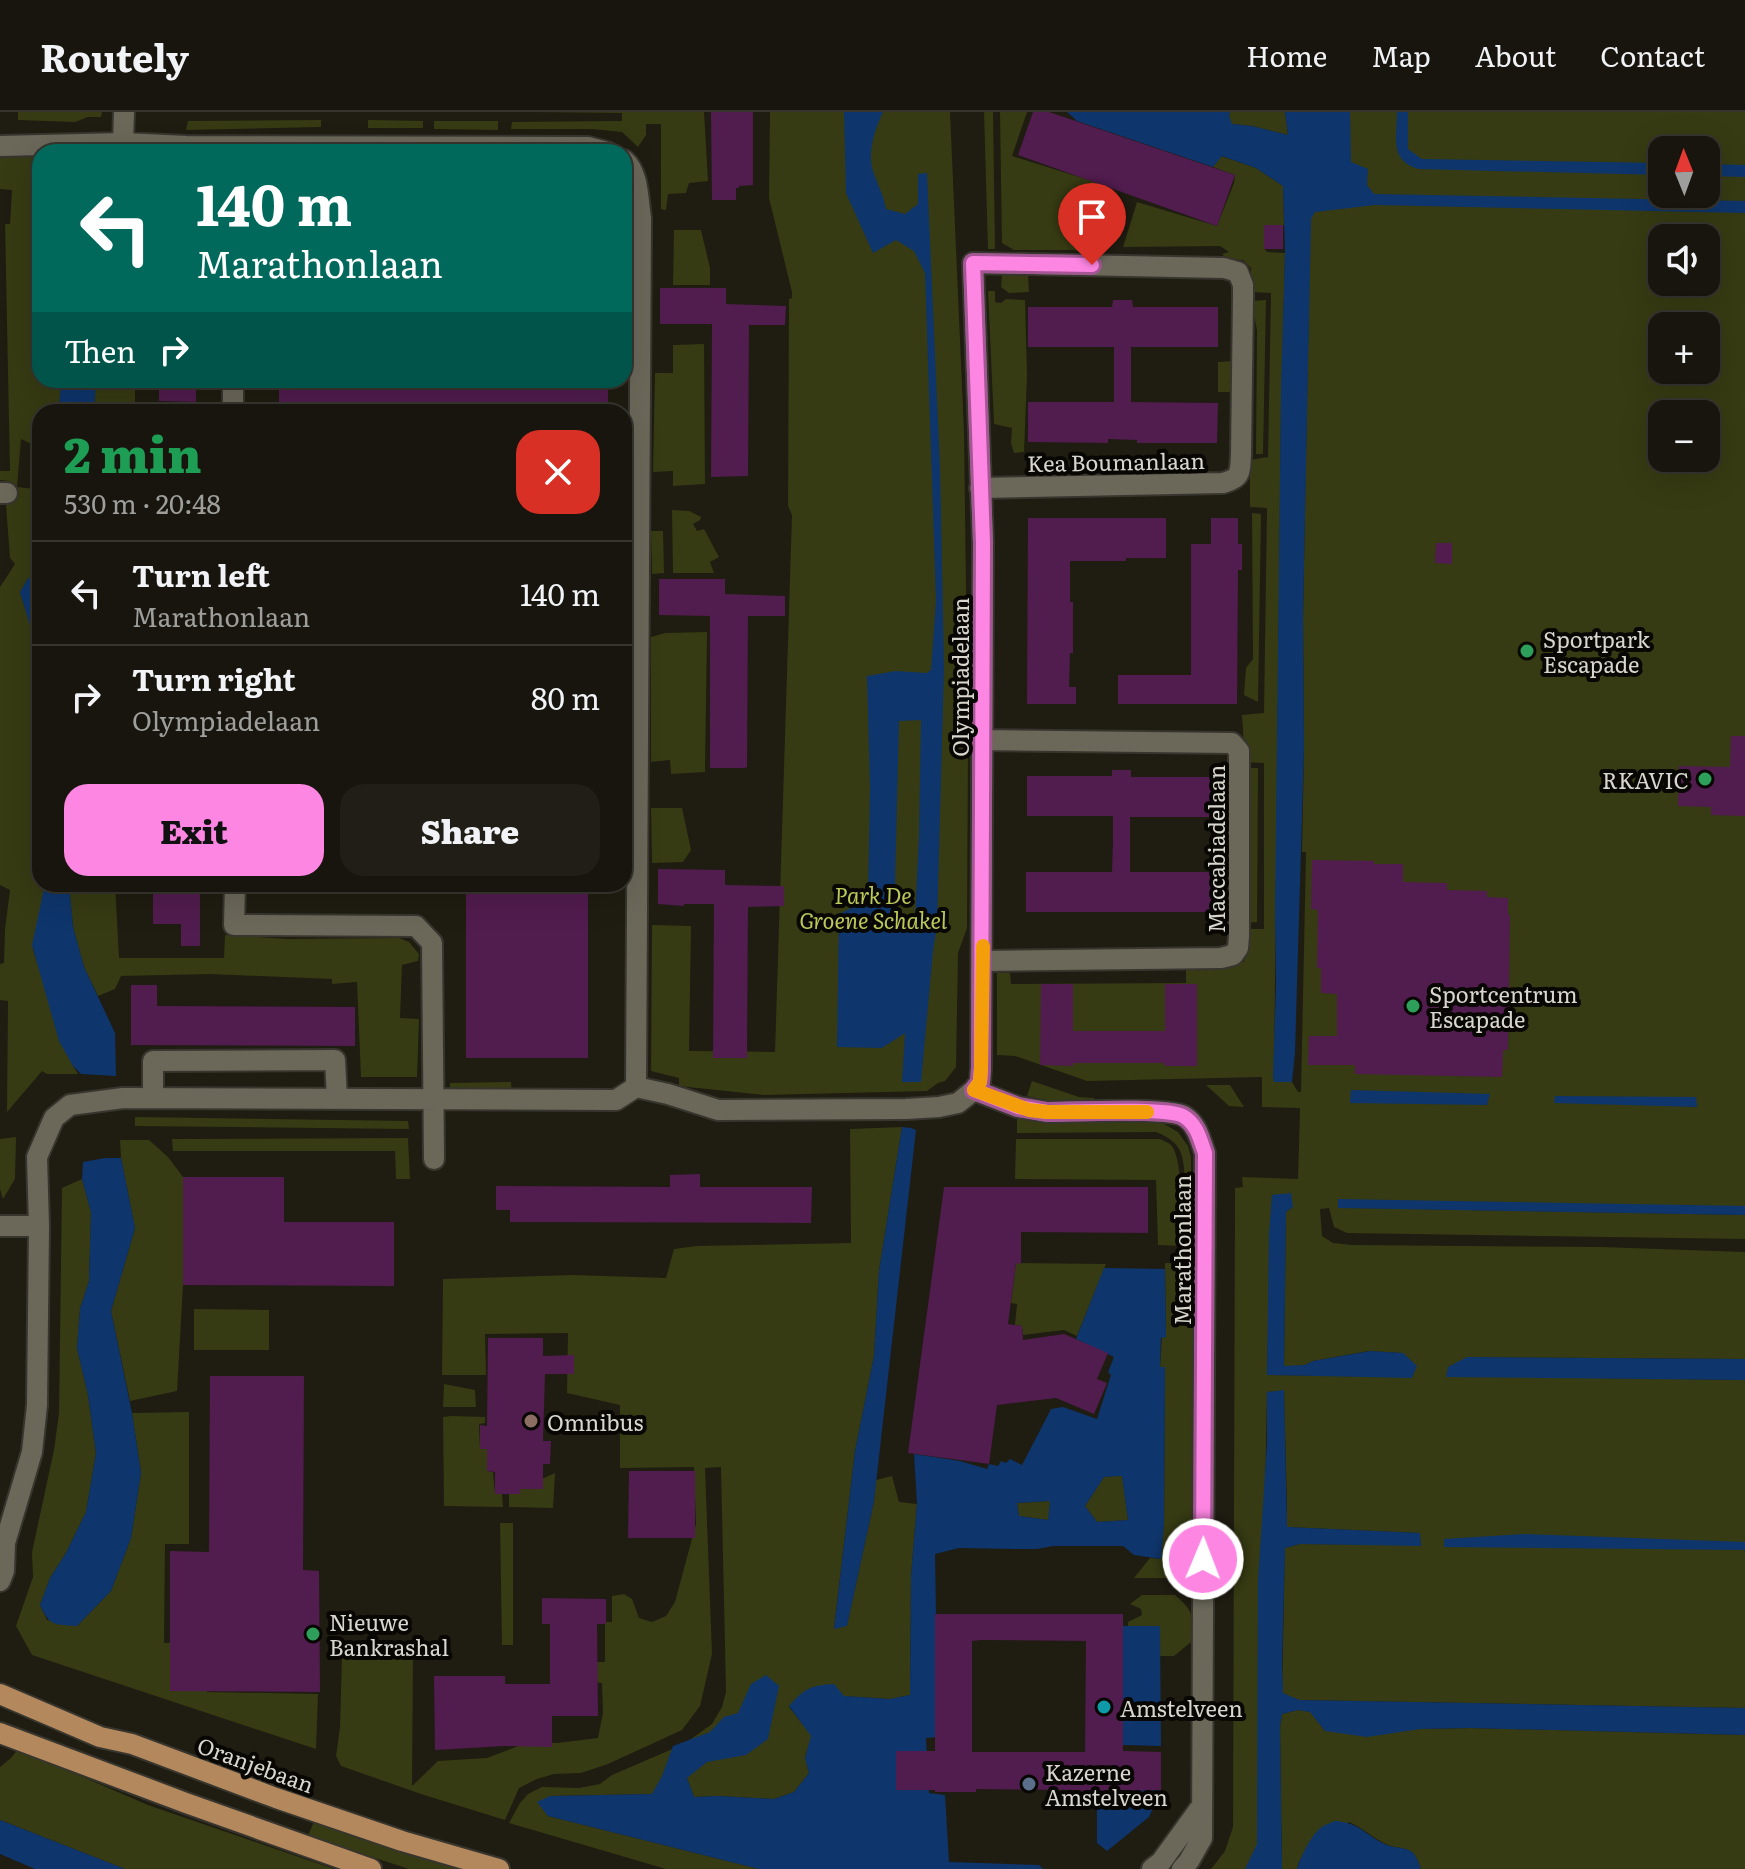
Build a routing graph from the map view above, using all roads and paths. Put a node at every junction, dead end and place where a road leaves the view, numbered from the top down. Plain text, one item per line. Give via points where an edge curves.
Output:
1 (124, 112) edge
2 (123, 143) junction
3 (82, 144) edge
4 (144, 144) edge
5 (32, 145) edge
6 (0, 146) edge
7 (632, 169) edge
8 (973, 263) joint
9 (633, 345) edge
10 (980, 488) junction
11 (632, 534) edge
12 (983, 740) junction
13 (632, 795) edge
14 (235, 892) edge
15 (983, 961) junction
16 (636, 1087) junction
17 (974, 1090) junction
18 (153, 1098) junction
19 (337, 1098) junction
20 (432, 1099) junction
21 (434, 1159) dead end
22 (0, 1226) edge
23 (39, 1226) junction
24 (2, 1545) edge
25 (0, 1581) edge
26 (0, 1694) edge
27 (0, 1733) edge
28 (1201, 1807) junction
29 (371, 1869) edge
30 (499, 1869) edge
31 (1152, 1869) edge
32 (1182, 1869) edge

1 - 2 street
2 - 3 street
2 - 4 street
5 - 6 street
7 - 9 street via 641,218
8 - 10 street, Olympiadelaan
8 - 10 street, Kea Boumanlaan via 1224,268 1238,272 1243,285 1241,455 1234,480
9 - 11 street
10 - 12 street, Olympiadelaan
12 - 15 street, Olympiadelaan
12 - 15 street, Maccabiadelaan via 1232,743 1239,751 1239,936 1233,955 1221,958
13 - 16 street
14 - 20 street via 234,925 416,926 432,943
15 - 17 street, Olympiadelaan via 981,1068
16 - 17 street via 718,1110 939,1107 958,1103
16 - 20 street via 616,1100
17 - 28 street, Marathonlaan via 1029,1110 1183,1115 1196,1128 1205,1153
18 - 19 street
18 - 19 street via 153,1061 335,1060
18 - 23 street via 70,1105 54,1118 37,1157
19 - 20 street
20 - 21 street
22 - 23 street
23 - 24 street via 32,1452
24 - 25 street
26 - 30 main road, Oranjebaan via 100,1737
27 - 29 main road
28 - 31 street
28 - 32 street, Marathonlaan via 1202,1838

